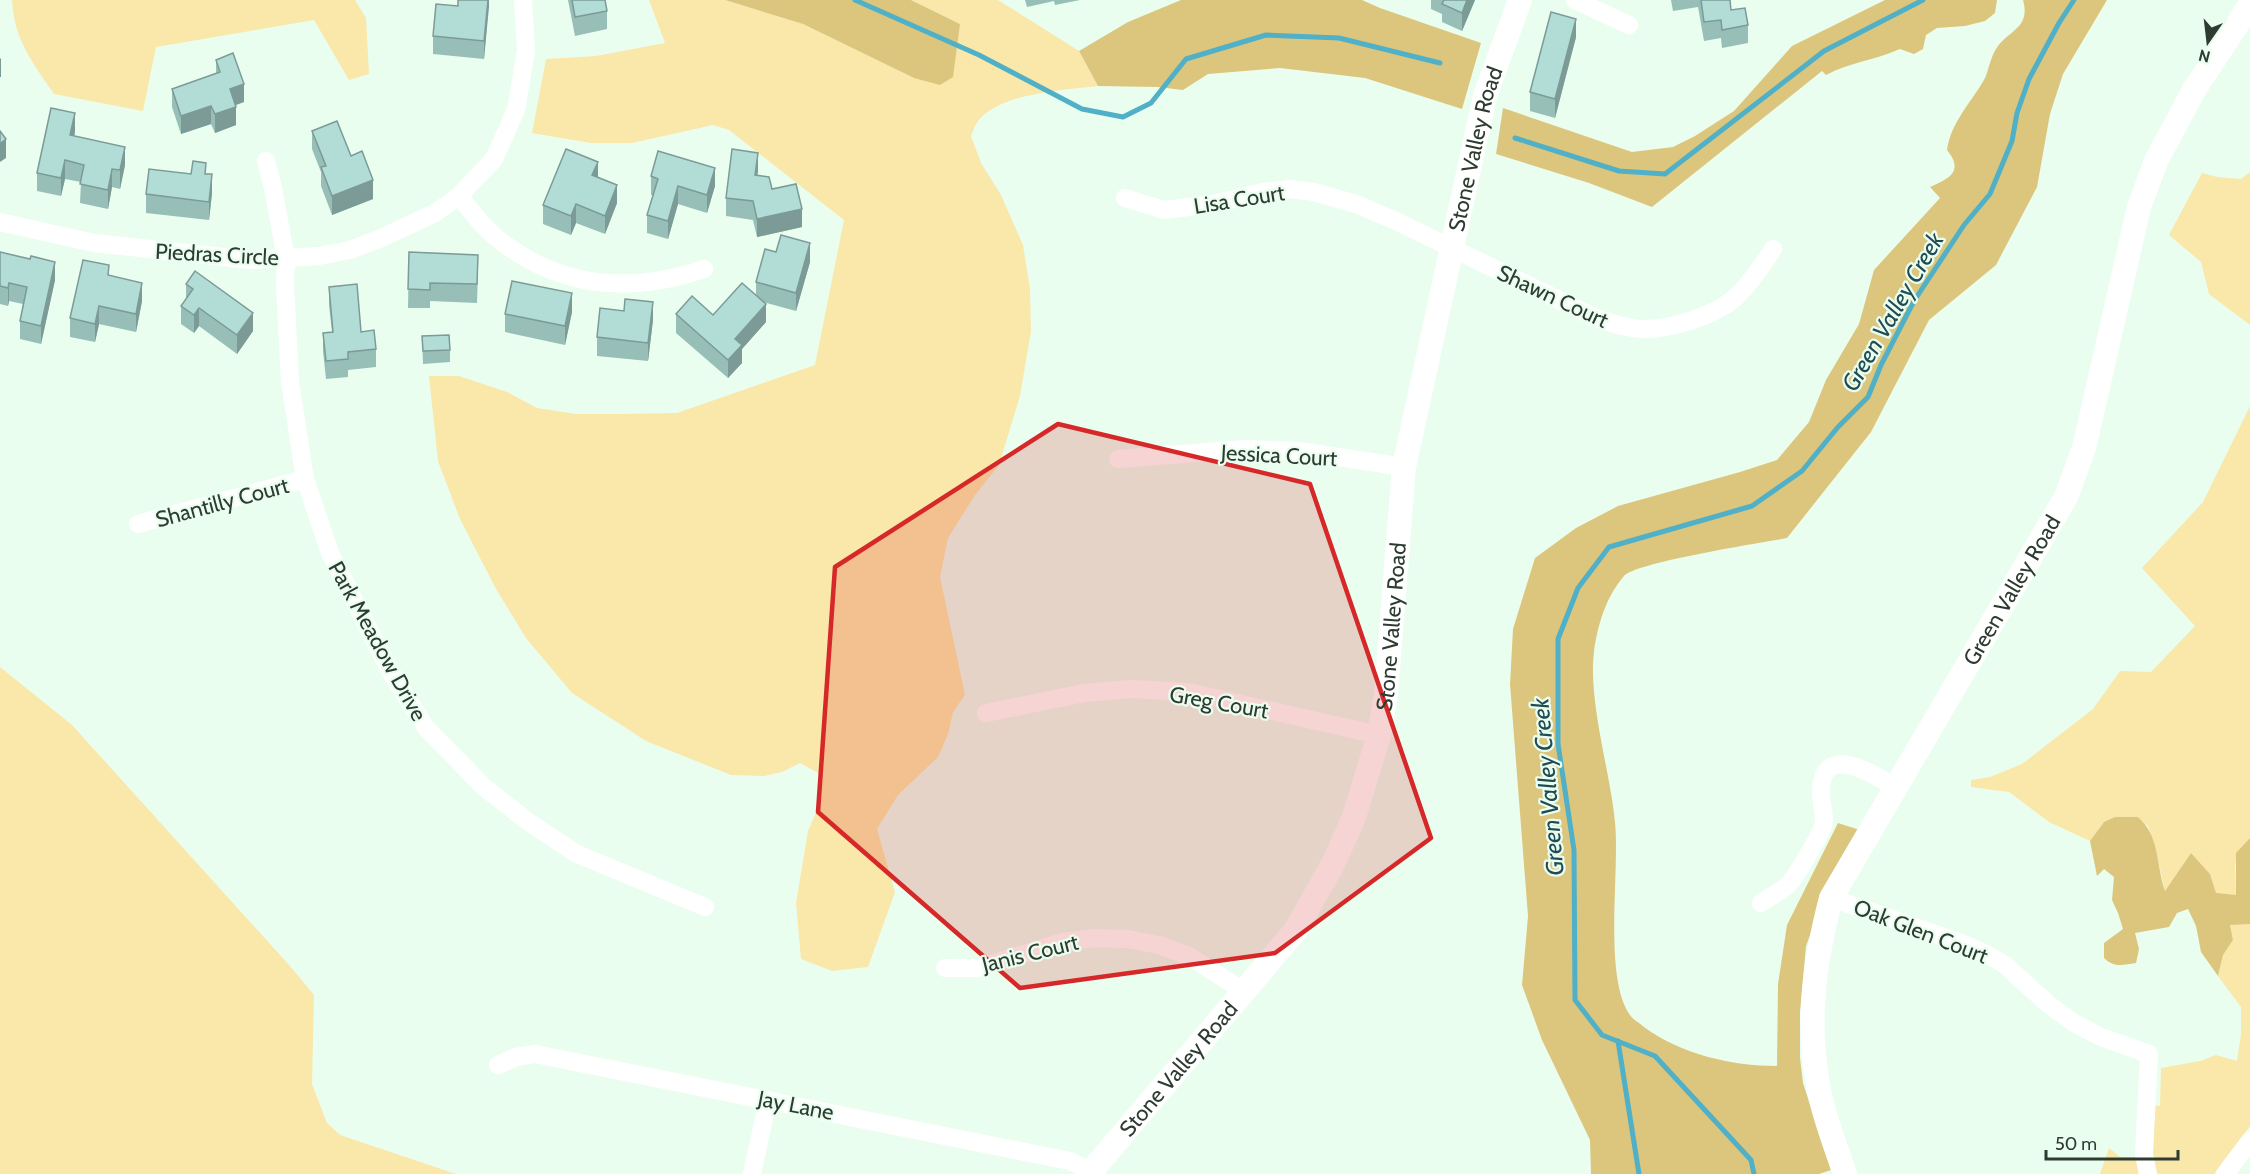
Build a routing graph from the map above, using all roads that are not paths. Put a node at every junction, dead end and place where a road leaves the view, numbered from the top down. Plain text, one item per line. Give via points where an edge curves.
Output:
1 (523, 0) edge
2 (1520, 0) edge
3 (1575, 0) edge
4 (2250, 5) edge
5 (1629, 25) dead end
6 (266, 161) dead end
7 (459, 196) junction
8 (1125, 198) dead end
9 (0, 222) edge
10 (1451, 248) junction
11 (1773, 249) dead end
12 (286, 259) junction
13 (704, 268) dead end
14 (1118, 459) dead end
15 (1404, 467) junction
16 (305, 479) junction
17 (138, 524) dead end
18 (986, 713) dead end
19 (1379, 735) junction
20 (1897, 788) junction
21 (1831, 898) junction
22 (1761, 903) dead end
23 (705, 907) dead end
24 (945, 968) dead end
25 (1245, 992) junction
26 (498, 1065) dead end
27 (768, 1100) junction
28 (2250, 1141) edge
29 (1092, 1173) edge
30 (752, 1174) edge
31 (1845, 1174) edge
32 (2148, 1174) edge
33 (2225, 1174) edge

1 - 7 street, Piedras Circle via 526,51 516,110 494,159
2 - 10 street, Stone Valley Road via 1485,96
3 - 5 street
4 - 20 street, Green Valley Road via 2194,90 2156,160 2139,207 2084,448 2066,497
6 - 12 street, Park Meadow Drive
7 - 12 street, Piedras Circle via 409,226 350,250
7 - 13 street via 501,242 536,266 575,279 619,285 660,280
8 - 10 street, Lisa Court via 1164,210 1214,204 1263,192 1314,192 1396,220
9 - 12 street, Piedras Circle via 133,249 251,260
10 - 11 street, Shawn Court via 1596,318 1642,329 1682,323 1727,303 1746,286
10 - 15 street, Stone Valley Road
12 - 16 street, Park Meadow Drive via 290,382
14 - 15 street, Jessica Court via 1245,449 1299,451
15 - 19 street, Stone Valley Road via 1391,652
16 - 17 street, Shantilly Court
16 - 23 street, Park Meadow Drive via 330,553 390,671 426,729 485,788 577,854
18 - 19 street, Greg Court via 1084,693 1131,689 1188,692
19 - 25 street, Stone Valley Road via 1354,817 1333,864 1295,931
20 - 21 street, Green Valley Road
20 - 22 street via 1856,767 1841,763 1832,766 1824,774 1824,824 1819,834 1789,884
21 - 31 street, Green Valley Road via 1815,969 1811,1032 1819,1092
21 - 32 street, Oak Glen Court via 1986,954 2004,964 2074,1023 2149,1054 2144,1155
24 - 25 street, Janis Court via 979,968 1062,942 1127,939 1189,956
25 - 29 street, Stone Valley Road
26 - 27 street, Jay Lane via 535,1054
27 - 29 street, Jay Lane via 1070,1161
27 - 30 street
28 - 33 street

